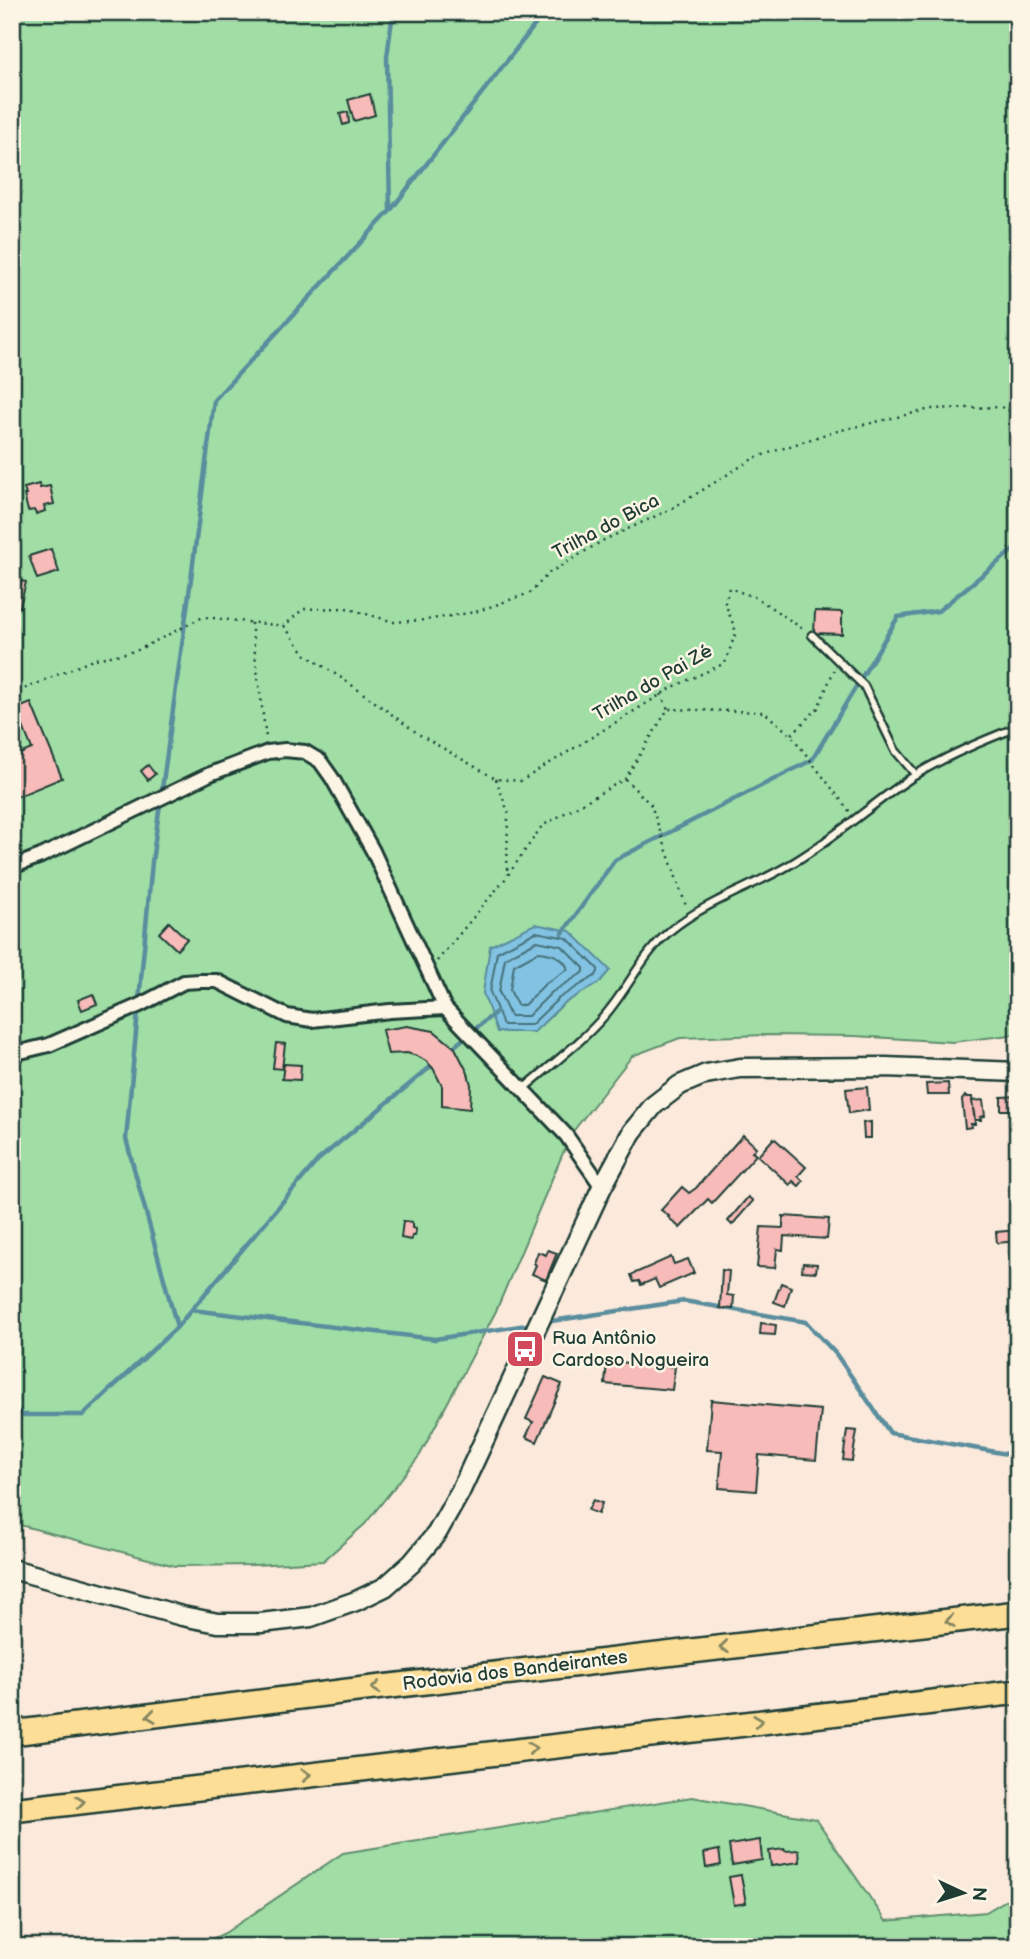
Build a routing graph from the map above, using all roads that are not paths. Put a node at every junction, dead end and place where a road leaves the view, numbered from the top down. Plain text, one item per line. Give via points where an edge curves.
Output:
1 (812, 635) road end
2 (1018, 727) edge
3 (916, 775) junction
4 (12, 867) edge
5 (445, 1008) junction
6 (12, 1054) edge
7 (1018, 1072) edge
8 (522, 1090) junction
9 (602, 1187) junction
10 (12, 1569) edge
11 (1018, 1613) edge
12 (1018, 1692) edge
13 (12, 1733) edge
14 (12, 1810) edge

1 - 3 lane via 864,686 895,750
2 - 3 lane
3 - 8 lane via 823,845 671,930 591,1031
4 - 5 street via 210,774 268,752 305,752 320,761 332,778 373,851
5 - 6 street via 312,1020 287,1016 217,981 184,982 49,1045
5 - 8 street
7 - 9 main road via 858,1067 740,1068 706,1074 680,1085 654,1105 632,1132
8 - 9 street via 566,1135
9 - 10 main road via 460,1492 437,1533 385,1587 311,1616 261,1623 218,1622
11 -> 13 highway, Rodovia dos Bandeirantes
14 -> 12 highway

